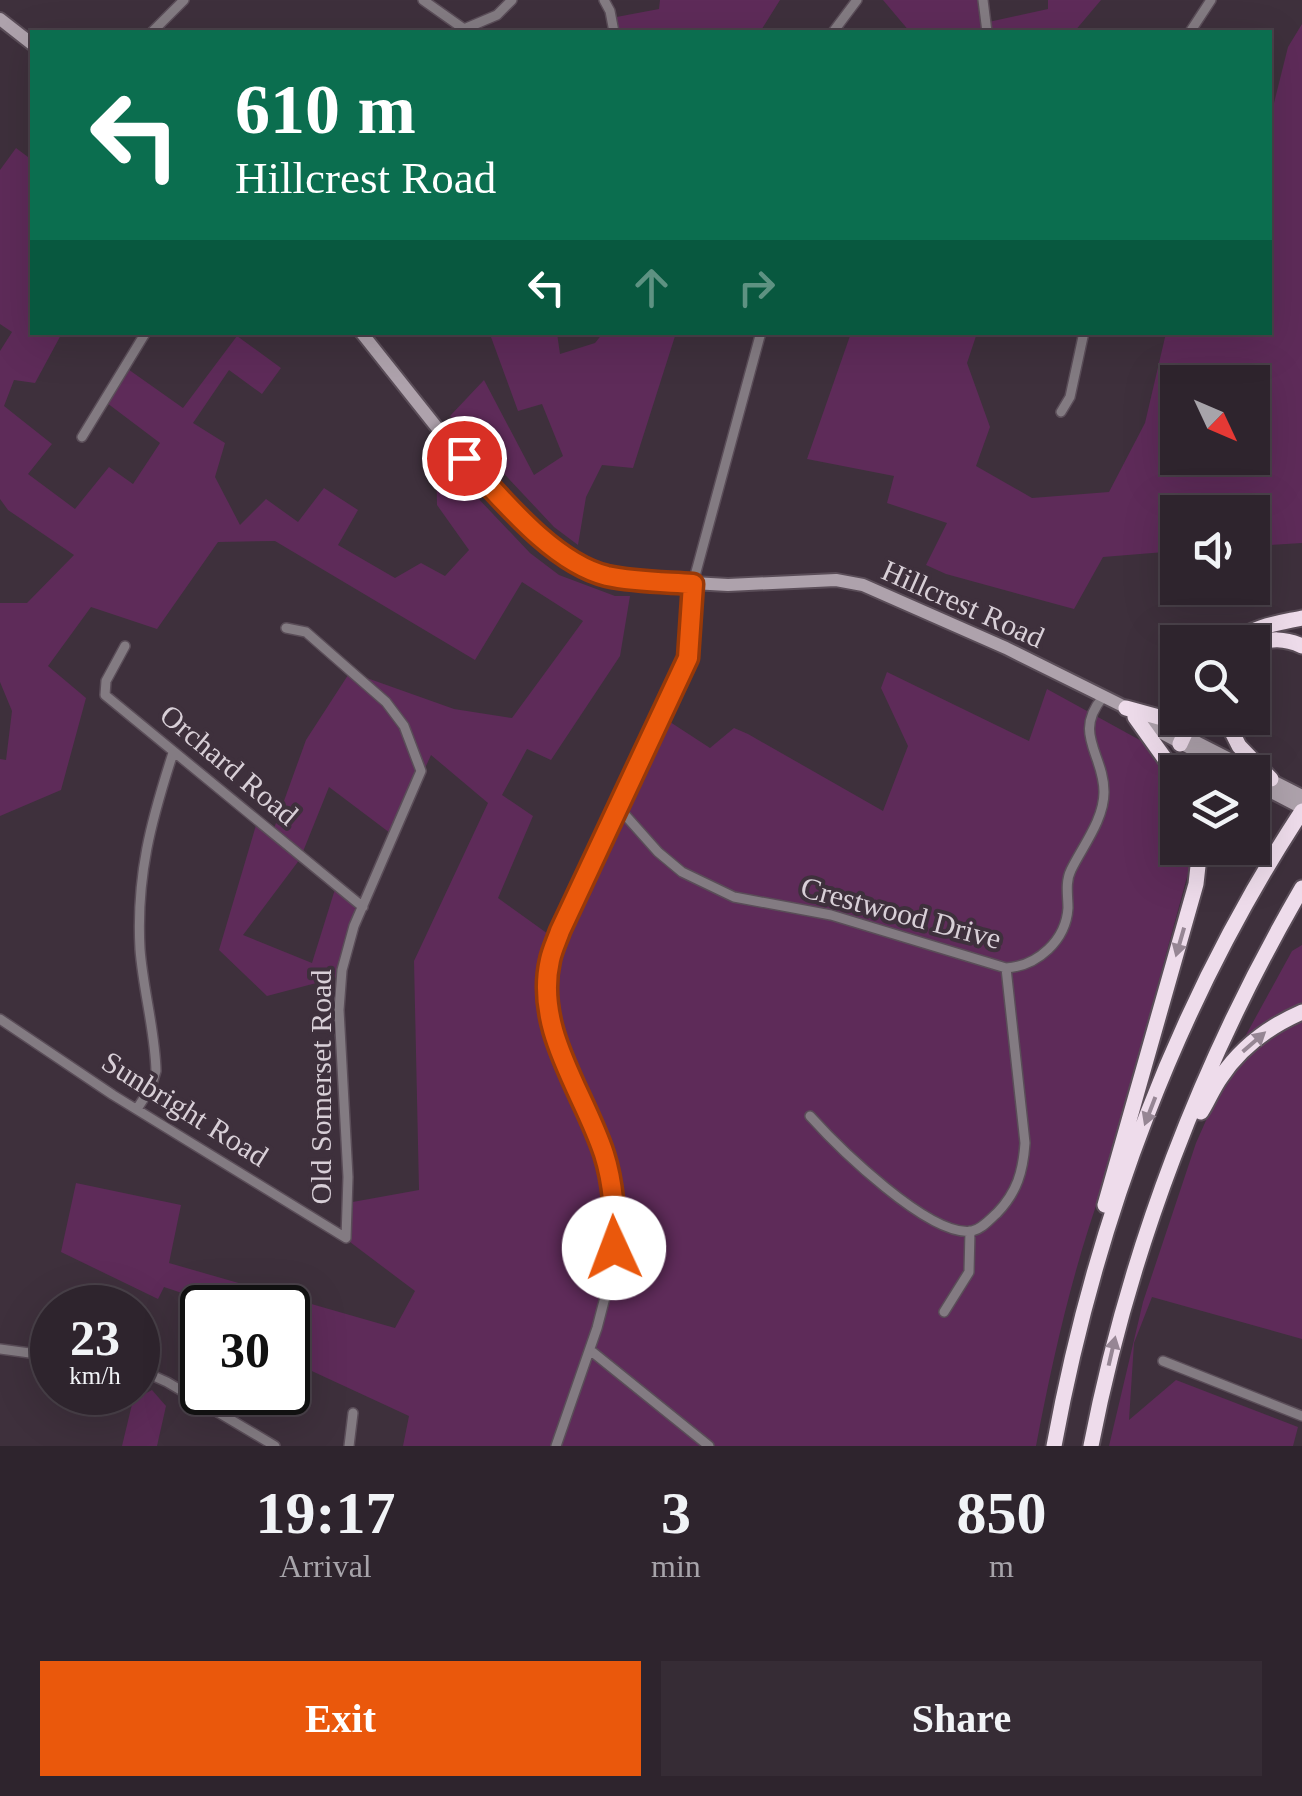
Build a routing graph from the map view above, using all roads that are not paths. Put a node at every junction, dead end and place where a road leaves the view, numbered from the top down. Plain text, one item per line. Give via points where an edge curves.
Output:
1 (184, 0) edge
2 (423, 0) edge
3 (512, 0) edge
4 (604, 0) edge
5 (858, 0) edge
6 (983, 0) edge
7 (1212, 0) edge
8 (0, 18) edge
9 (156, 30) edge
10 (464, 30) edge
11 (614, 30) edge
12 (835, 30) edge
13 (987, 30) edge
14 (1191, 30) edge
15 (30, 42) edge
16 (144, 335) edge
17 (363, 335) edge
18 (760, 335) edge
19 (1083, 335) edge
20 (1061, 412) dead end
21 (82, 437) dead end
22 (693, 584) junction
23 (1302, 618) edge
24 (1270, 625) edge
25 (286, 628) dead end
26 (1270, 641) edge
27 (125, 646) dead end
28 (1302, 646) edge
29 (1102, 697) junction
30 (1130, 712) junction
31 (1160, 717) edge
32 (1184, 735) edge
33 (1233, 735) edge
34 (1182, 739) junction
35 (173, 753) junction
36 (1162, 755) edge
37 (1208, 755) edge
38 (1271, 780) junction
39 (1292, 794) edge
40 (618, 807) junction
41 (1302, 809) edge
42 (1198, 865) edge
43 (1302, 888) edge
44 (362, 907) junction
45 (1006, 968) junction
46 (1302, 1012) edge
47 (0, 1019) edge
48 (136, 1110) junction
49 (810, 1116) dead end
50 (1179, 1144) junction
51 (970, 1231) junction
52 (346, 1238) joint
53 (944, 1312) dead end
54 (0, 1349) edge
55 (590, 1350) junction
56 (30, 1353) edge
57 (1163, 1361) dead end
58 (160, 1379) edge
59 (353, 1413) dead end
60 (1302, 1416) edge
61 (1055, 1439) edge
62 (275, 1446) edge
63 (349, 1446) edge
64 (556, 1446) edge
65 (709, 1446) edge
66 (1092, 1446) edge

1 - 9 street
2 - 10 street
3 - 10 street
4 - 11 street
5 - 12 street
6 - 13 street
7 - 14 street
8 - 15 main road
16 - 21 street
17 - 22 main road, Hillcrest Road via 446,438 560,554 607,576
18 - 22 street
19 - 20 street
22 - 29 main road, Hillcrest Road via 863,585
22 - 40 street via 688,658
23 - 24 highway
25 - 44 street, Old Somerset Road via 306,632 386,702 422,771
26 - 28 highway
27 - 35 street, Orchard Road via 105,695
29 - 30 main road, Hillcrest Road
29 - 45 street, Crestwood Drive via 1088,724 1104,802 1068,876 1062,934 1033,961
30 - 31 highway
30 - 34 main road, Hillcrest Road
30 - 36 highway
32 - 34 highway
33 - 38 highway
34 - 37 main road, Hillcrest Road
34 - 38 main road, Hillcrest Road
35 - 44 street, Orchard Road
35 - 48 street via 142,874 140,950 156,1071
38 - 39 main road, Hillcrest Road
39 - 41 main road, Hillcrest Road
40 - 45 street, Crestwood Drive via 682,872 734,897 830,915
40 - 55 street via 560,931 548,974 557,1040 603,1149 612,1198 610,1278
41 -> 61 highway via 1234,924 1166,1068 1103,1242
42 -> 61 highway via 1081,1292
43 - 50 highway via 1218,1048
44 - 52 street, Old Somerset Road via 340,988
45 - 51 street via 1024,1165 1009,1200
50 -> 46 highway via 1236,1058
47 - 48 street, Sunbright Road
48 - 52 street, Sunbright Road
49 - 51 street via 915,1210 940,1225
66 -> 50 highway via 1124,1306
51 - 53 street via 968,1272
54 - 56 street
55 - 64 street
55 - 65 street
57 - 60 street
58 - 62 street
59 - 63 street

